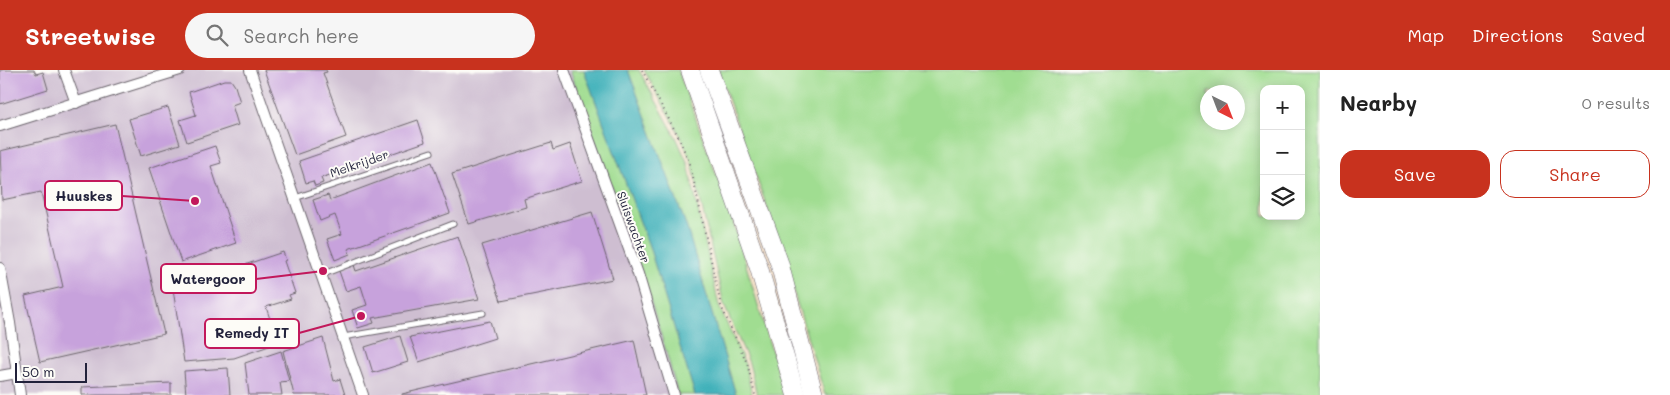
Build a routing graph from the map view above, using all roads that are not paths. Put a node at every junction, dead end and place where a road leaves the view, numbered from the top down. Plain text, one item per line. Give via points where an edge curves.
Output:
1 (64, 70) edge
2 (180, 70) edge
3 (250, 70) edge
4 (564, 70) edge
5 (690, 70) edge
6 (708, 70) edge
7 (76, 103) junction
8 (0, 126) edge
9 (432, 152) dead end
10 (294, 198) junction
11 (454, 224) dead end
12 (0, 268) edge
13 (320, 275) junction
14 (483, 313) dead end
15 (342, 337) junction
16 (17, 374) junction
17 (0, 376) edge
18 (20, 395) edge
19 (363, 395) edge
20 (674, 395) edge
21 (796, 395) edge
22 (814, 395) edge

1 - 7 street
2 - 7 street
3 - 10 street
4 - 20 street, Sluiswachter via 638,274
5 - 21 highway via 759,268
6 - 22 highway via 779,262
7 - 8 street
9 - 10 lane, Melkrijder
10 - 13 street
11 - 13 lane
12 - 16 street
13 - 15 street
14 - 15 lane
15 - 19 street
16 - 17 street
16 - 18 street

